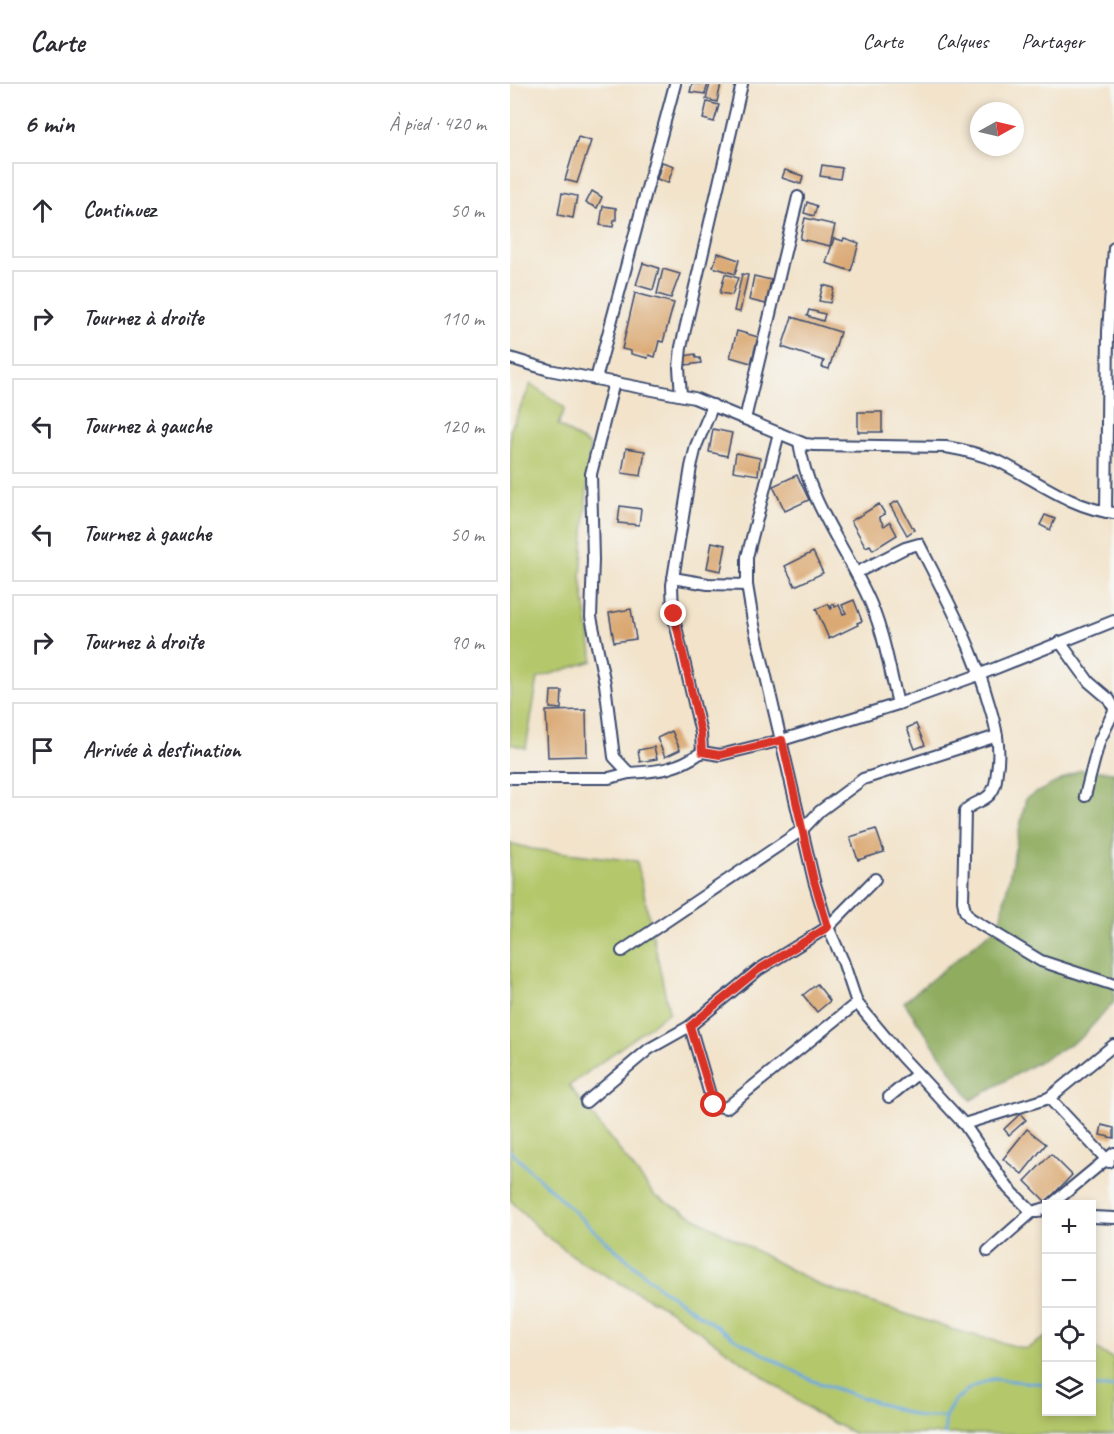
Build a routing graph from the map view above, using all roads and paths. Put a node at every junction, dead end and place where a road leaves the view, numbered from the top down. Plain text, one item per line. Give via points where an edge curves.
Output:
1 (675, 84) edge
2 (742, 84) edge
3 (798, 197) dead end
4 (1114, 248) edge
5 (510, 358) edge
6 (596, 379) junction
7 (614, 382) junction
8 (681, 395) junction
9 (713, 405) junction
10 (745, 419) junction
11 (779, 434) junction
12 (799, 442) junction
13 (1110, 513) edge
14 (856, 573) junction
15 (673, 578) junction
16 (747, 585) junction
17 (1114, 621) edge
18 (1060, 642) junction
19 (981, 674) junction
20 (898, 704) junction
21 (1114, 710) edge
22 (997, 736) junction
23 (782, 740) junction
24 (702, 752) junction
25 (629, 773) junction
26 (512, 777) dead end
27 (1085, 796) dead end
28 (802, 830) junction
29 (875, 879) dead end
30 (828, 927) junction
31 (622, 951) dead end
32 (1114, 985) edge
33 (857, 1003) junction
34 (690, 1026) junction
35 (1114, 1045) edge
36 (917, 1074) junction
37 (889, 1097) dead end
38 (1049, 1098) junction
39 (586, 1102) dead end
40 (964, 1124) junction
41 (1110, 1158) edge
42 (1057, 1200) edge
43 (1042, 1209) edge
44 (1032, 1212) junction
45 (1042, 1213) edge
46 (1096, 1216) edge
47 (1114, 1218) edge
48 (988, 1251) dead end

1 - 6 street
2 - 8 street via 681,347
3 - 10 street
4 - 13 street via 1108,331
5 - 6 street
6 - 7 street
7 - 8 street
7 - 25 street via 591,474 591,616 614,757
8 - 9 street
9 - 10 street
9 - 15 street via 691,467
10 - 11 street
11 - 12 street
11 - 16 street via 747,556
12 - 13 street via 960,450 1000,463 1072,502
12 - 14 street via 806,476 819,507
14 - 19 street via 919,544
14 - 20 street via 875,616
15 - 16 street via 715,585
15 - 24 street via 674,614
16 - 23 street
17 - 18 street
18 - 19 street
18 - 21 street
19 - 20 street
19 - 22 street
20 - 23 street
21 - 27 street via 1099,742
22 - 28 street via 863,778
22 - 32 street via 996,783 991,793 965,811 965,910 970,918 1041,961
23 - 24 street via 720,755
23 - 28 street
24 - 25 street via 683,765
25 - 26 street via 609,778
28 - 30 street
28 - 31 street
29 - 30 street
30 - 33 street
30 - 34 street via 758,970
33 - 34 street via 726,1108 714,1105
33 - 36 street
34 - 39 street via 649,1049
35 - 38 street
36 - 37 street
36 - 40 street
38 - 40 street
38 - 41 street
40 - 44 street via 1008,1188
41 - 42 street
43 - 44 street
44 - 45 street
44 - 48 street
46 - 47 street

